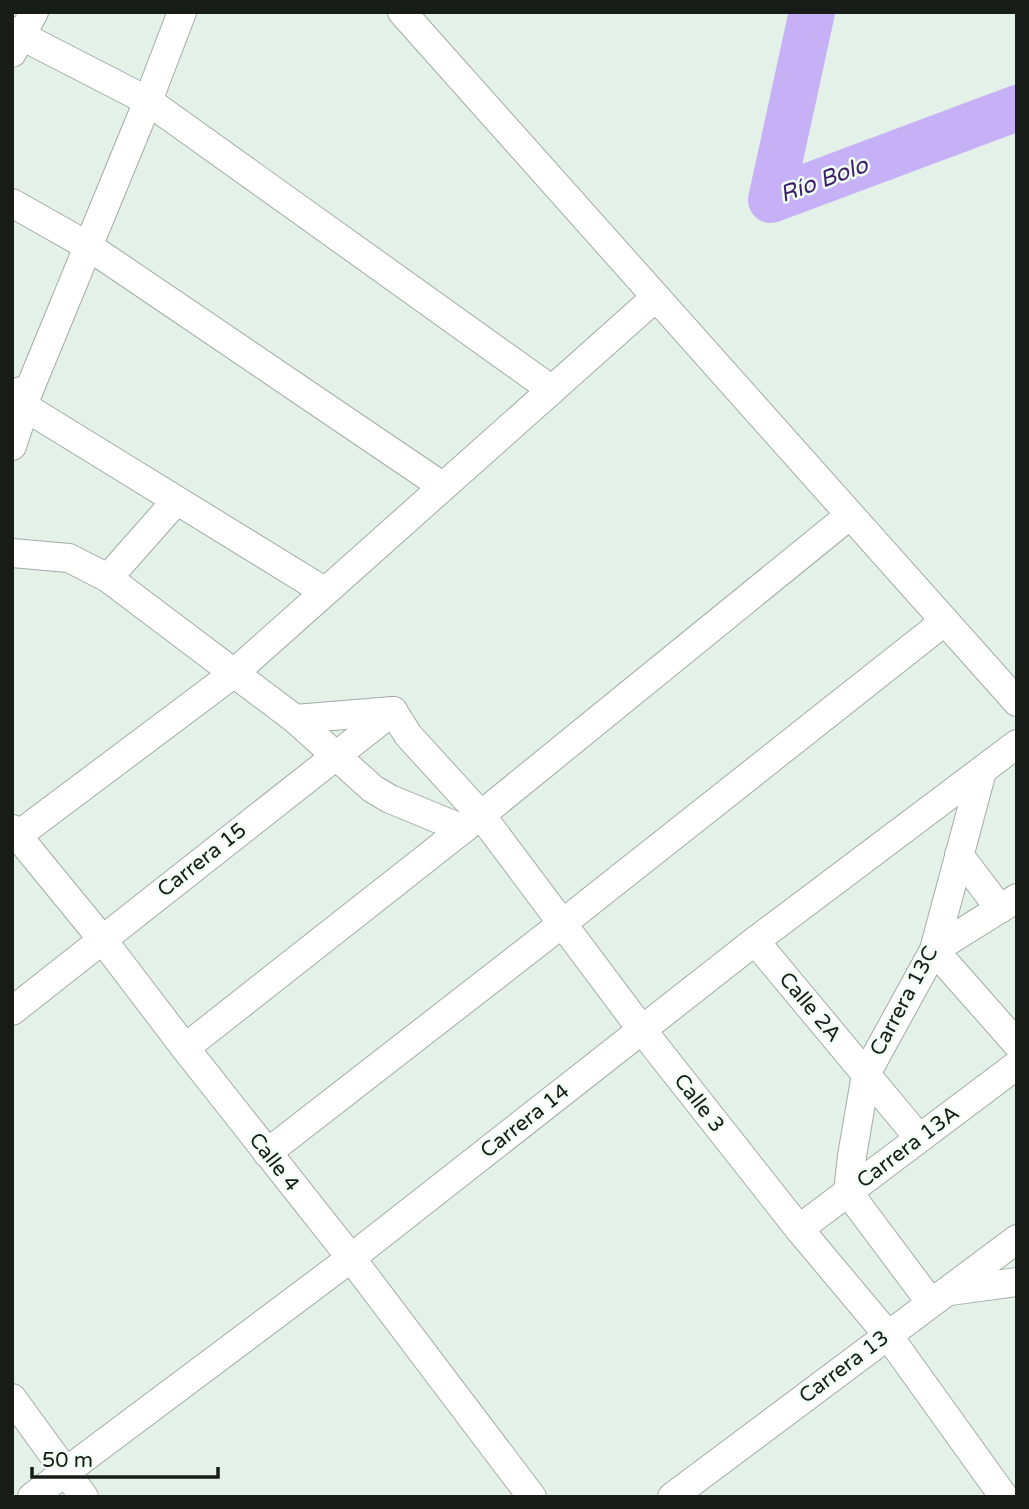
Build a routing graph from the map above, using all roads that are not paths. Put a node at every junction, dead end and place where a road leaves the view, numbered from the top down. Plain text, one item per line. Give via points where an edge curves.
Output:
1 (182, 12) edge
2 (402, 12) edge
3 (20, 33) edge
4 (148, 102) junction
5 (12, 203) edge
6 (89, 246) junction
7 (656, 297) junction
8 (552, 390) junction
9 (21, 395) edge
10 (12, 446) edge
11 (442, 486) junction
12 (176, 501) junction
13 (850, 515) junction
14 (12, 553) edge
15 (108, 578) junction
16 (324, 591) junction
17 (945, 621) junction
18 (233, 674) junction
19 (1017, 702) edge
20 (393, 711) junction
21 (295, 719) junction
22 (1017, 744) edge
23 (335, 755) junction
24 (982, 771) junction
25 (472, 822) junction
26 (15, 833) edge
27 (959, 855) junction
28 (1009, 903) edge
29 (563, 923) junction
30 (102, 939) junction
31 (755, 941) junction
32 (934, 950) junction
33 (12, 1011) edge
34 (642, 1030) junction
35 (1017, 1044) edge
36 (185, 1048) junction
37 (1017, 1065) edge
38 (866, 1074) junction
39 (919, 1138) junction
40 (267, 1153) junction
41 (848, 1192) junction
42 (799, 1229) junction
43 (1017, 1239) edge
44 (351, 1258) junction
45 (1017, 1282) edge
46 (939, 1297) junction
47 (887, 1334) junction
48 (12, 1398) edge
49 (66, 1472) junction
50 (32, 1497) edge
51 (84, 1497) edge
52 (532, 1497) edge
53 (671, 1497) edge
54 (1004, 1497) edge

1 - 4 street
2 - 7 street
3 - 4 street
4 - 6 street
4 - 8 street
5 - 6 street
6 - 9 street
6 - 11 street
7 - 8 street
7 - 13 street
8 - 11 street
9 - 10 street
9 - 12 street
11 - 16 street
12 - 15 street
12 - 16 street
13 - 17 street
13 - 25 street
14 - 15 street via 69,558
15 - 18 street
16 - 18 street
17 - 19 street
17 - 29 street
18 - 21 street
18 - 26 street
20 - 21 street
20 - 23 street, Carrera 15
20 - 25 street, Calle 3
21 - 23 street
22 - 24 street, Carrera 14
23 - 25 street via 390,799
23 - 30 street, Carrera 15
24 - 27 street, Carrera 13C
24 - 31 street, Carrera 14
25 - 29 street, Calle 3
25 - 36 street
26 - 30 street, Calle 4
27 - 28 street
27 - 32 street, Carrera 13C
28 - 32 street
29 - 34 street, Calle 3
29 - 40 street
30 - 33 street, Carrera 15
30 - 36 street, Calle 4
31 - 34 street, Carrera 14
31 - 38 street, Calle 2A
32 - 35 street
32 - 38 street, Carrera 13C
34 - 42 street, Calle 3
34 - 44 street, Carrera 14
36 - 40 street, Calle 4
37 - 39 street, Carrera 13A
38 - 39 street, Calle 2A
38 - 41 street, Carrera 13C
39 - 41 street, Carrera 13A
40 - 44 street, Calle 4
41 - 42 street, Carrera 13A
41 - 46 street
42 - 47 street, Calle 3
43 - 46 street, Carrera 13
44 - 49 street, Carrera 14
44 - 52 street, Calle 4
45 - 46 street
46 - 47 street, Carrera 13
47 - 53 street, Carrera 13
47 - 54 street, Calle 3
48 - 49 street
49 - 50 street, Carrera 14
49 - 51 street

